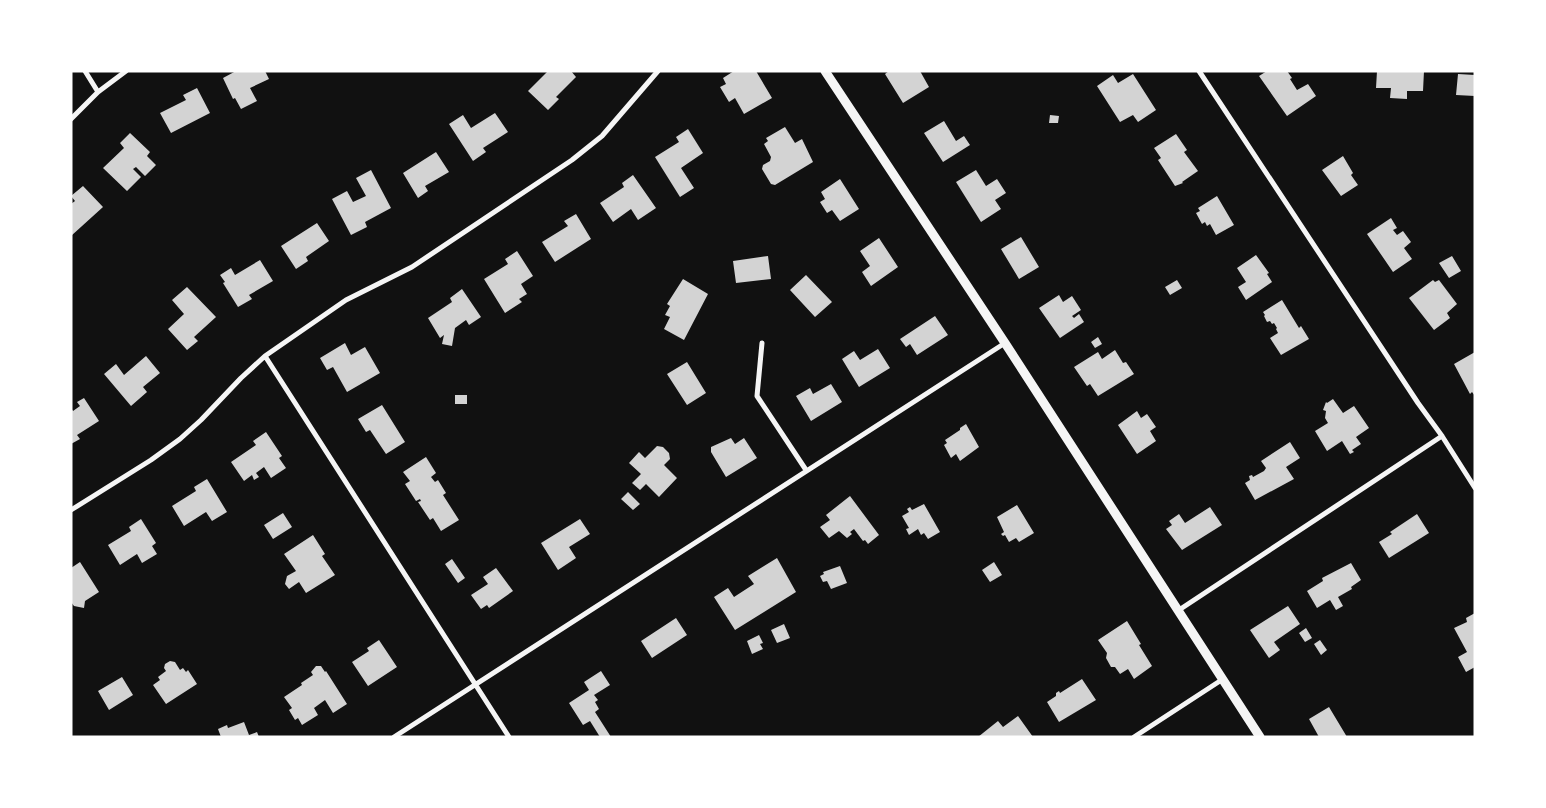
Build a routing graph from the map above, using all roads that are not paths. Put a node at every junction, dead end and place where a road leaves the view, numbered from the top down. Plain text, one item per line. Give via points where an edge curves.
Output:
1 (85, 71) edge
2 (126, 71) edge
3 (658, 71) edge
4 (825, 71) edge
5 (1199, 71) edge
6 (98, 92) junction
7 (71, 119) edge
8 (762, 343) dead end
9 (1005, 344) junction
10 (265, 356) junction
11 (1442, 436) junction
12 (806, 470) junction
13 (1475, 488) edge
14 (71, 510) edge
15 (1179, 610) junction
16 (1222, 679) junction
17 (476, 685) junction
18 (394, 737) edge
19 (509, 737) edge
20 (1134, 737) edge
21 (1260, 737) edge

1 - 6 street
2 - 6 street
3 - 10 street via 602,136 572,160 412,267 346,300
4 - 9 street
5 - 11 street
6 - 7 street
8 - 12 street via 758,396
9 - 12 street
9 - 15 street
10 - 14 street via 180,439
10 - 17 street
11 - 13 street
11 - 15 street
12 - 17 street
15 - 16 street
16 - 20 street
16 - 21 street
17 - 18 street
17 - 19 street

